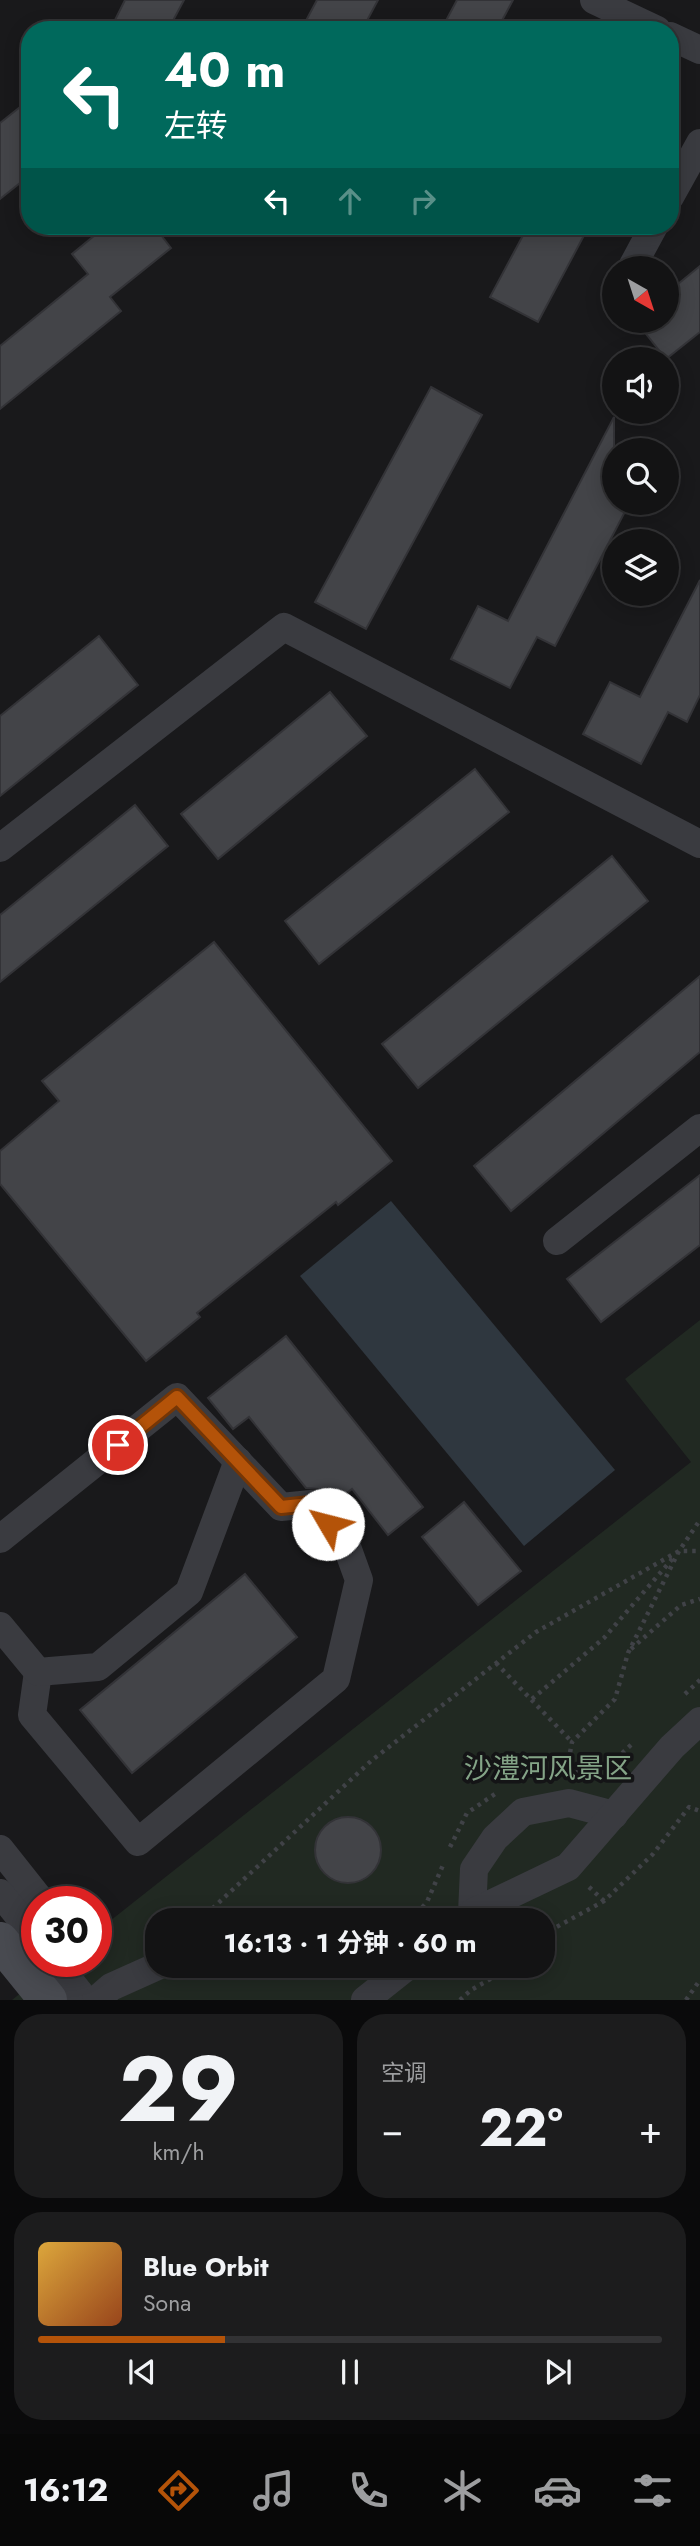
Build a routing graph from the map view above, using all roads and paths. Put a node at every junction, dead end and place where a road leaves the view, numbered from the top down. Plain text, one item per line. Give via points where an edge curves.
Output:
1 (594, 0) edge
2 (638, 21) edge
3 (679, 40) edge
4 (700, 50) edge
5 (700, 142) edge
6 (679, 180) edge
7 (649, 235) edge
8 (638, 256) edge
9 (700, 844) edge
10 (0, 848) edge
11 (700, 1128) edge
12 (557, 1241) dead end
13 (238, 1461) junction
14 (700, 1520) edge
15 (0, 1539) edge
16 (679, 1551) junction
17 (700, 1551) edge
18 (700, 1599) edge
19 (0, 1626) edge
20 (628, 1653) junction
21 (496, 1663) junction
22 (38, 1672) junction
23 (532, 1699) junction
24 (700, 1721) edge
25 (572, 1742) junction
26 (561, 1805) junction
27 (700, 1811) edge
28 (614, 1815) junction
29 (0, 1849) edge
30 (29, 1886) edge
31 (0, 1893) edge
32 (213, 1908) edge
33 (469, 1908) edge
34 (486, 1908) edge
35 (21, 1919) edge
36 (555, 1928) edge
37 (0, 1941) edge
38 (145, 1972) edge
39 (67, 1977) edge
40 (393, 1978) edge
41 (492, 1978) edge
42 (700, 1980) edge
43 (48, 2000) edge
44 (85, 2000) edge
45 (96, 2000) edge
46 (365, 2000) edge
47 (460, 2000) edge
48 (686, 2000) edge

1 - 2 street
3 - 4 street
5 - 6 street
7 - 8 street
9 - 10 street via 284,627
11 - 12 street
13 - 15 street via 177,1397
13 - 22 street via 189,1592 98,1667
13 - 22 street via 281,1507 310,1504 346,1544 359,1580 336,1679 138,1842 33,1715
14 - 16 path
16 - 17 path
16 - 20 path
16 - 21 path via 536,1632
16 - 23 path via 604,1638
18 - 20 path via 681,1605
19 - 22 street
20 - 25 path via 615,1699
21 - 23 path
21 - 32 path via 371,1760
23 - 25 path
24 - 28 street
25 - 26 path
26 - 28 street
26 - 33 street via 523,1812 495,1838 474,1869
27 - 36 path via 690,1807 653,1854 604,1901
28 - 34 street via 568,1867
29 - 30 street
31 - 35 street
37 - 43 main road
38 - 45 street via 111,1987
39 - 44 street
40 - 46 street
41 - 47 path
42 - 48 path

